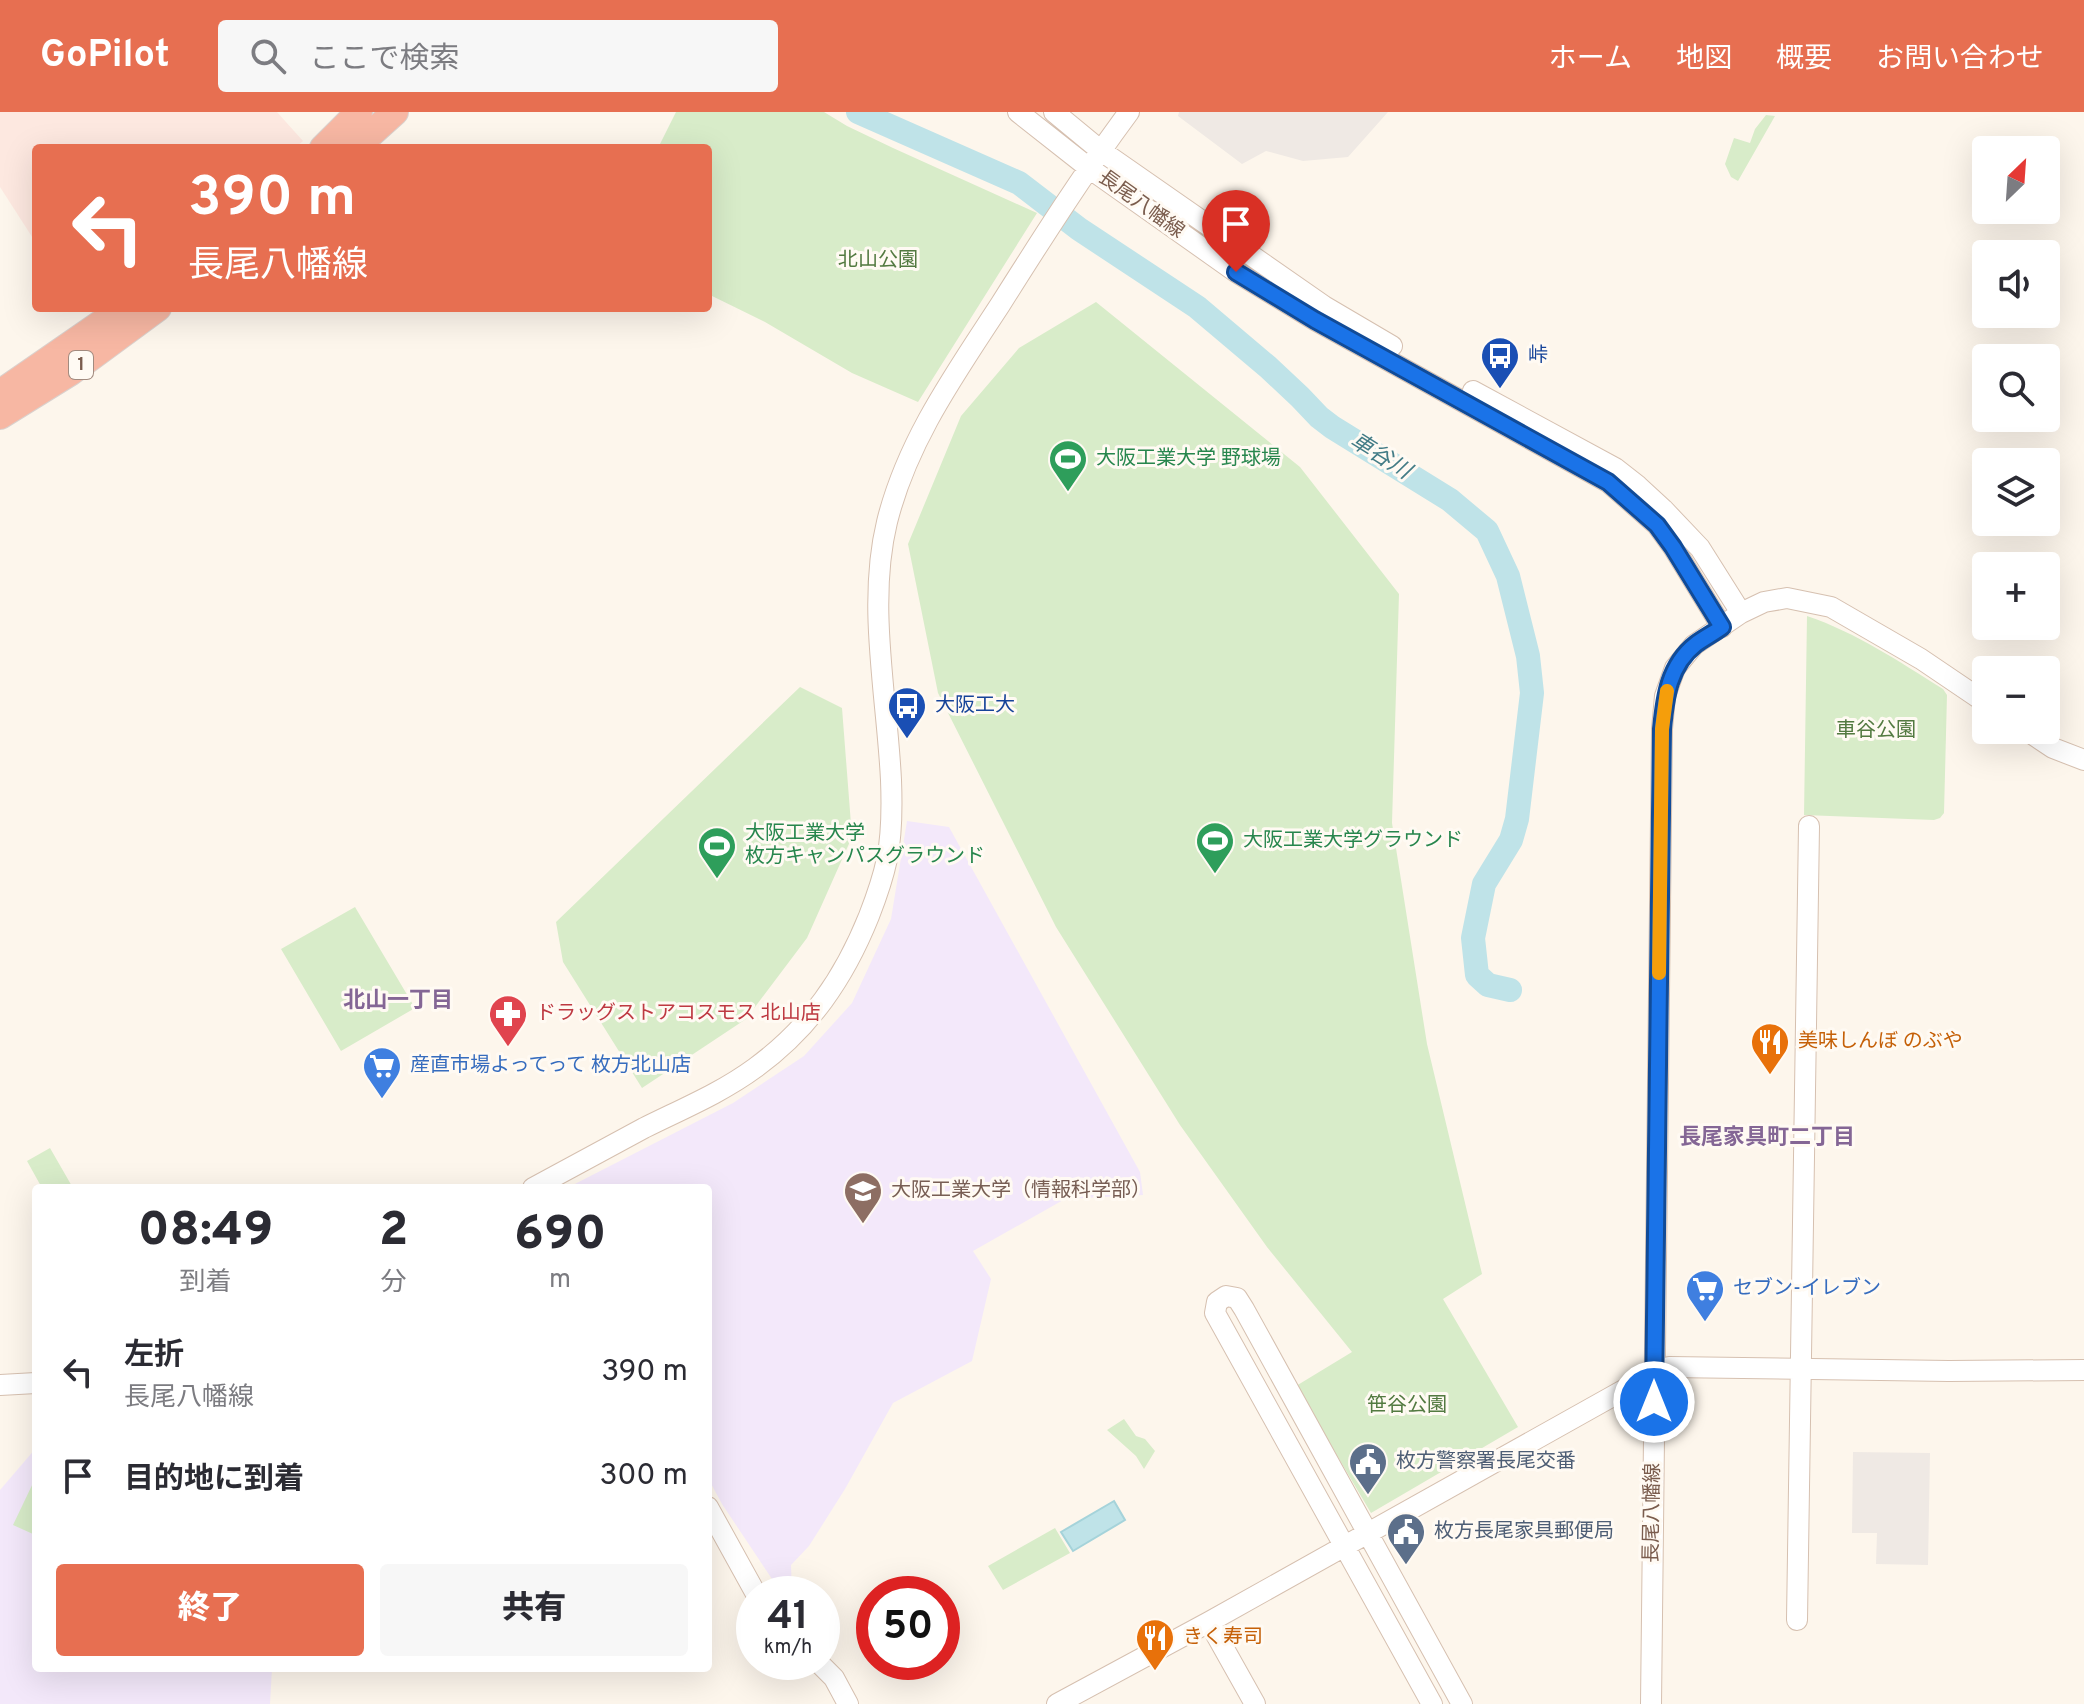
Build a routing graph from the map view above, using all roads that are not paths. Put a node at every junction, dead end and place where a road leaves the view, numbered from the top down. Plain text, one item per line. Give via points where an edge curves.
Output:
1 (359, 112) edge
2 (395, 112) edge
3 (1018, 112) edge
4 (1054, 112) edge
5 (1129, 112) edge
6 (327, 144) edge
7 (359, 144) edge
8 (1100, 150) junction
9 (1089, 168) junction
10 (117, 312) edge
11 (153, 312) edge
12 (0, 393) edge
13 (0, 416) edge
14 (1741, 613) junction
15 (1722, 627) junction
16 (1972, 694) edge
17 (2047, 744) edge
18 (2084, 760) edge
19 (1809, 826) dead end
20 (540, 1184) edge
21 (1277, 1368) junction
22 (1802, 1369) junction
23 (2084, 1370) edge
24 (1654, 1373) junction
25 (1252, 1380) junction
26 (32, 1383) edge
27 (0, 1385) edge
28 (1322, 1450) junction
29 (1298, 1463) junction
30 (712, 1514) edge
31 (1368, 1533) junction
32 (1344, 1546) junction
33 (746, 1576) edge
34 (1415, 1618) junction
35 (1797, 1620) dead end
36 (1209, 1622) junction
37 (1391, 1630) junction
38 (835, 1680) edge
39 (848, 1704) edge
40 (1057, 1704) edge
41 (1255, 1704) edge
42 (1432, 1704) edge
43 (1461, 1704) edge
44 (1651, 1704) edge

1 - 6 highway
2 - 7 highway
3 - 9 street, 長尾八幡線
4 - 8 street, 長尾八幡線
5 - 8 street
8 - 9 street
8 - 14 street, 長尾八幡線 via 1324,306 1615,468 1700,548
9 - 15 street, 長尾八幡線 via 1236,272 1315,320 1608,482 1657,525
9 - 20 street via 936,404 916,440 886,524 879,597 891,825 887,859 856,947 817,1010 754,1069
10 - 12 highway, 1
11 - 13 highway, 1
14 - 15 street, 長尾八幡線
14 - 16 street via 1787,598 1831,607
15 - 24 street, 長尾八幡線 via 1694,645 1675,668 1665,696
17 - 18 street
19 - 22 street
21 - 25 street
21 - 25 street via 1237,1298 1226,1296 1217,1302 1215,1313
21 - 28 street
22 - 23 street
22 - 24 street via 1669,1367
22 - 35 street
24 - 31 street
24 - 44 street, 長尾八幡線
25 - 29 street
26 - 27 street
28 - 29 street
28 - 31 street
29 - 32 street
30 - 33 street
31 - 32 street
31 - 34 street
32 - 36 street
32 - 37 street
34 - 37 street
34 - 43 street
36 - 40 street
36 - 41 street
37 - 42 street
38 - 39 street

